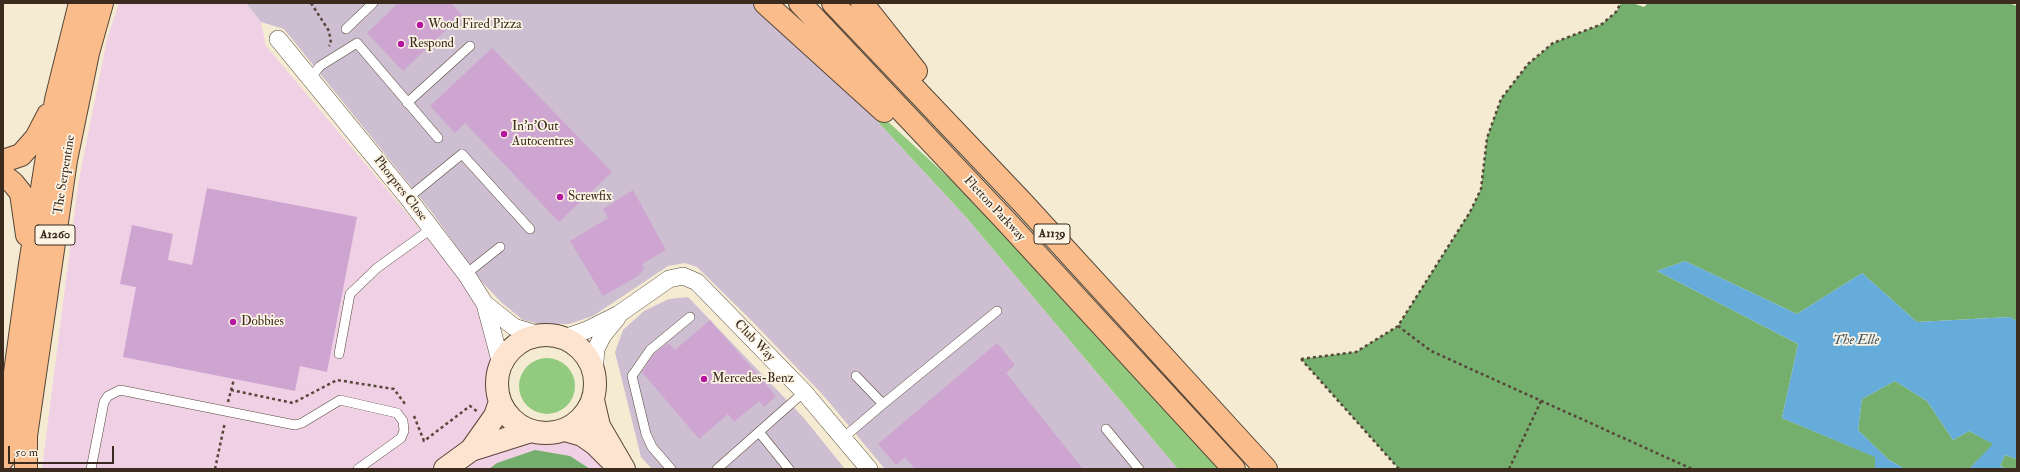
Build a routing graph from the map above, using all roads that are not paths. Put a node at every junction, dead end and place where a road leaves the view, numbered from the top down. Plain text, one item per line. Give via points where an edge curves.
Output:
1 (80, 3) edge
2 (102, 3) edge
3 (373, 3) edge
4 (765, 3) edge
5 (800, 3) edge
6 (833, 3) edge
7 (862, 3) edge
8 (346, 29) dead end
9 (278, 39) dead end
10 (470, 46) dead end
11 (315, 72) junction
12 (56, 100) junction
13 (408, 103) junction
14 (438, 138) dead end
15 (3, 161) edge
16 (3, 174) edge
17 (408, 198) junction
18 (1022, 202) junction
19 (1005, 220) junction
20 (431, 229) junction
21 (530, 229) dead end
22 (500, 247) dead end
23 (30, 264) junction
24 (466, 274) junction
25 (485, 304) junction
26 (997, 311) dead end
27 (619, 314) junction
28 (690, 317) dead end
29 (540, 335) junction
30 (564, 338) junction
31 (339, 354) dead end
32 (501, 364) junction
33 (594, 372) junction
34 (856, 376) dead end
35 (804, 392) junction
36 (593, 400) junction
37 (500, 402) junction
38 (882, 404) junction
39 (1106, 429) dead end
40 (565, 430) junction
41 (531, 431) junction
42 (759, 432) junction
43 (843, 438) junction
44 (471, 450) junction
45 (3, 459) edge
46 (26, 469) edge
47 (91, 469) edge
48 (358, 469) edge
49 (445, 469) edge
50 (621, 469) edge
51 (624, 469) edge
52 (671, 469) edge
53 (717, 469) edge
54 (789, 469) edge
55 (869, 469) edge
56 (1139, 469) edge
57 (1234, 469) edge
58 (1266, 469) edge

1 - 12 main road, The Serpentine / A1260
2 - 46 main road, The Serpentine / A1260 via 88,53 66,160 26,436
3 - 8 lane
4 - 19 main road
5 - 19 main road, Fletton Parkway / A1139
6 - 18 main road, Fletton Parkway / A1139
7 - 18 main road
9 - 11 street, Phorpres Close
10 - 13 lane
11 - 13 lane via 357,43
11 - 17 street, Phorpres Close
12 - 15 main road via 36,138 21,155
12 - 23 main road, The Serpentine / A1260
13 - 14 lane
16 - 23 main road via 14,182 21,193
17 - 20 street, Phorpres Close
17 - 21 lane via 462,154
18 - 58 main road, Fletton Parkway / A1139
19 - 57 main road, Fletton Parkway / A1139
20 - 24 street, Phorpres Close
20 - 31 lane via 377,268 350,294
22 - 24 lane
23 - 45 main road, The Serpentine / A1260
24 - 25 street, Phorpres Close
25 - 29 street, Phorpres Close via 514,327
25 - 32 street, Phorpres Close
26 - 38 lane
27 - 30 street, Club Way
27 - 33 street, Club Way via 596,349
27 - 35 street, Club Way via 669,279 683,276 697,282
28 - 52 lane via 650,350 632,376 646,434 652,447
29 - 30 street
29 - 32 street via 510,350
30 - 33 street via 577,346 588,358
32 - 37 street via 497,389
33 - 36 street via 596,386
34 - 38 lane
35 - 42 lane
35 - 43 street, Club Way
36 - 40 street via 587,413
36 - 51 street via 600,426
37 - 41 street via 507,415 518,425
37 - 44 street via 496,416
38 - 43 lane
39 - 56 lane
40 - 41 street via 543,434
40 - 50 street via 582,435 595,444
41 - 44 street
42 - 53 lane
42 - 54 lane
43 - 55 street, Club Way
44 - 49 street
47 - 48 lane via 104,402 108,396 120,390 295,425 340,400 397,413 403,421 404,431 401,438

